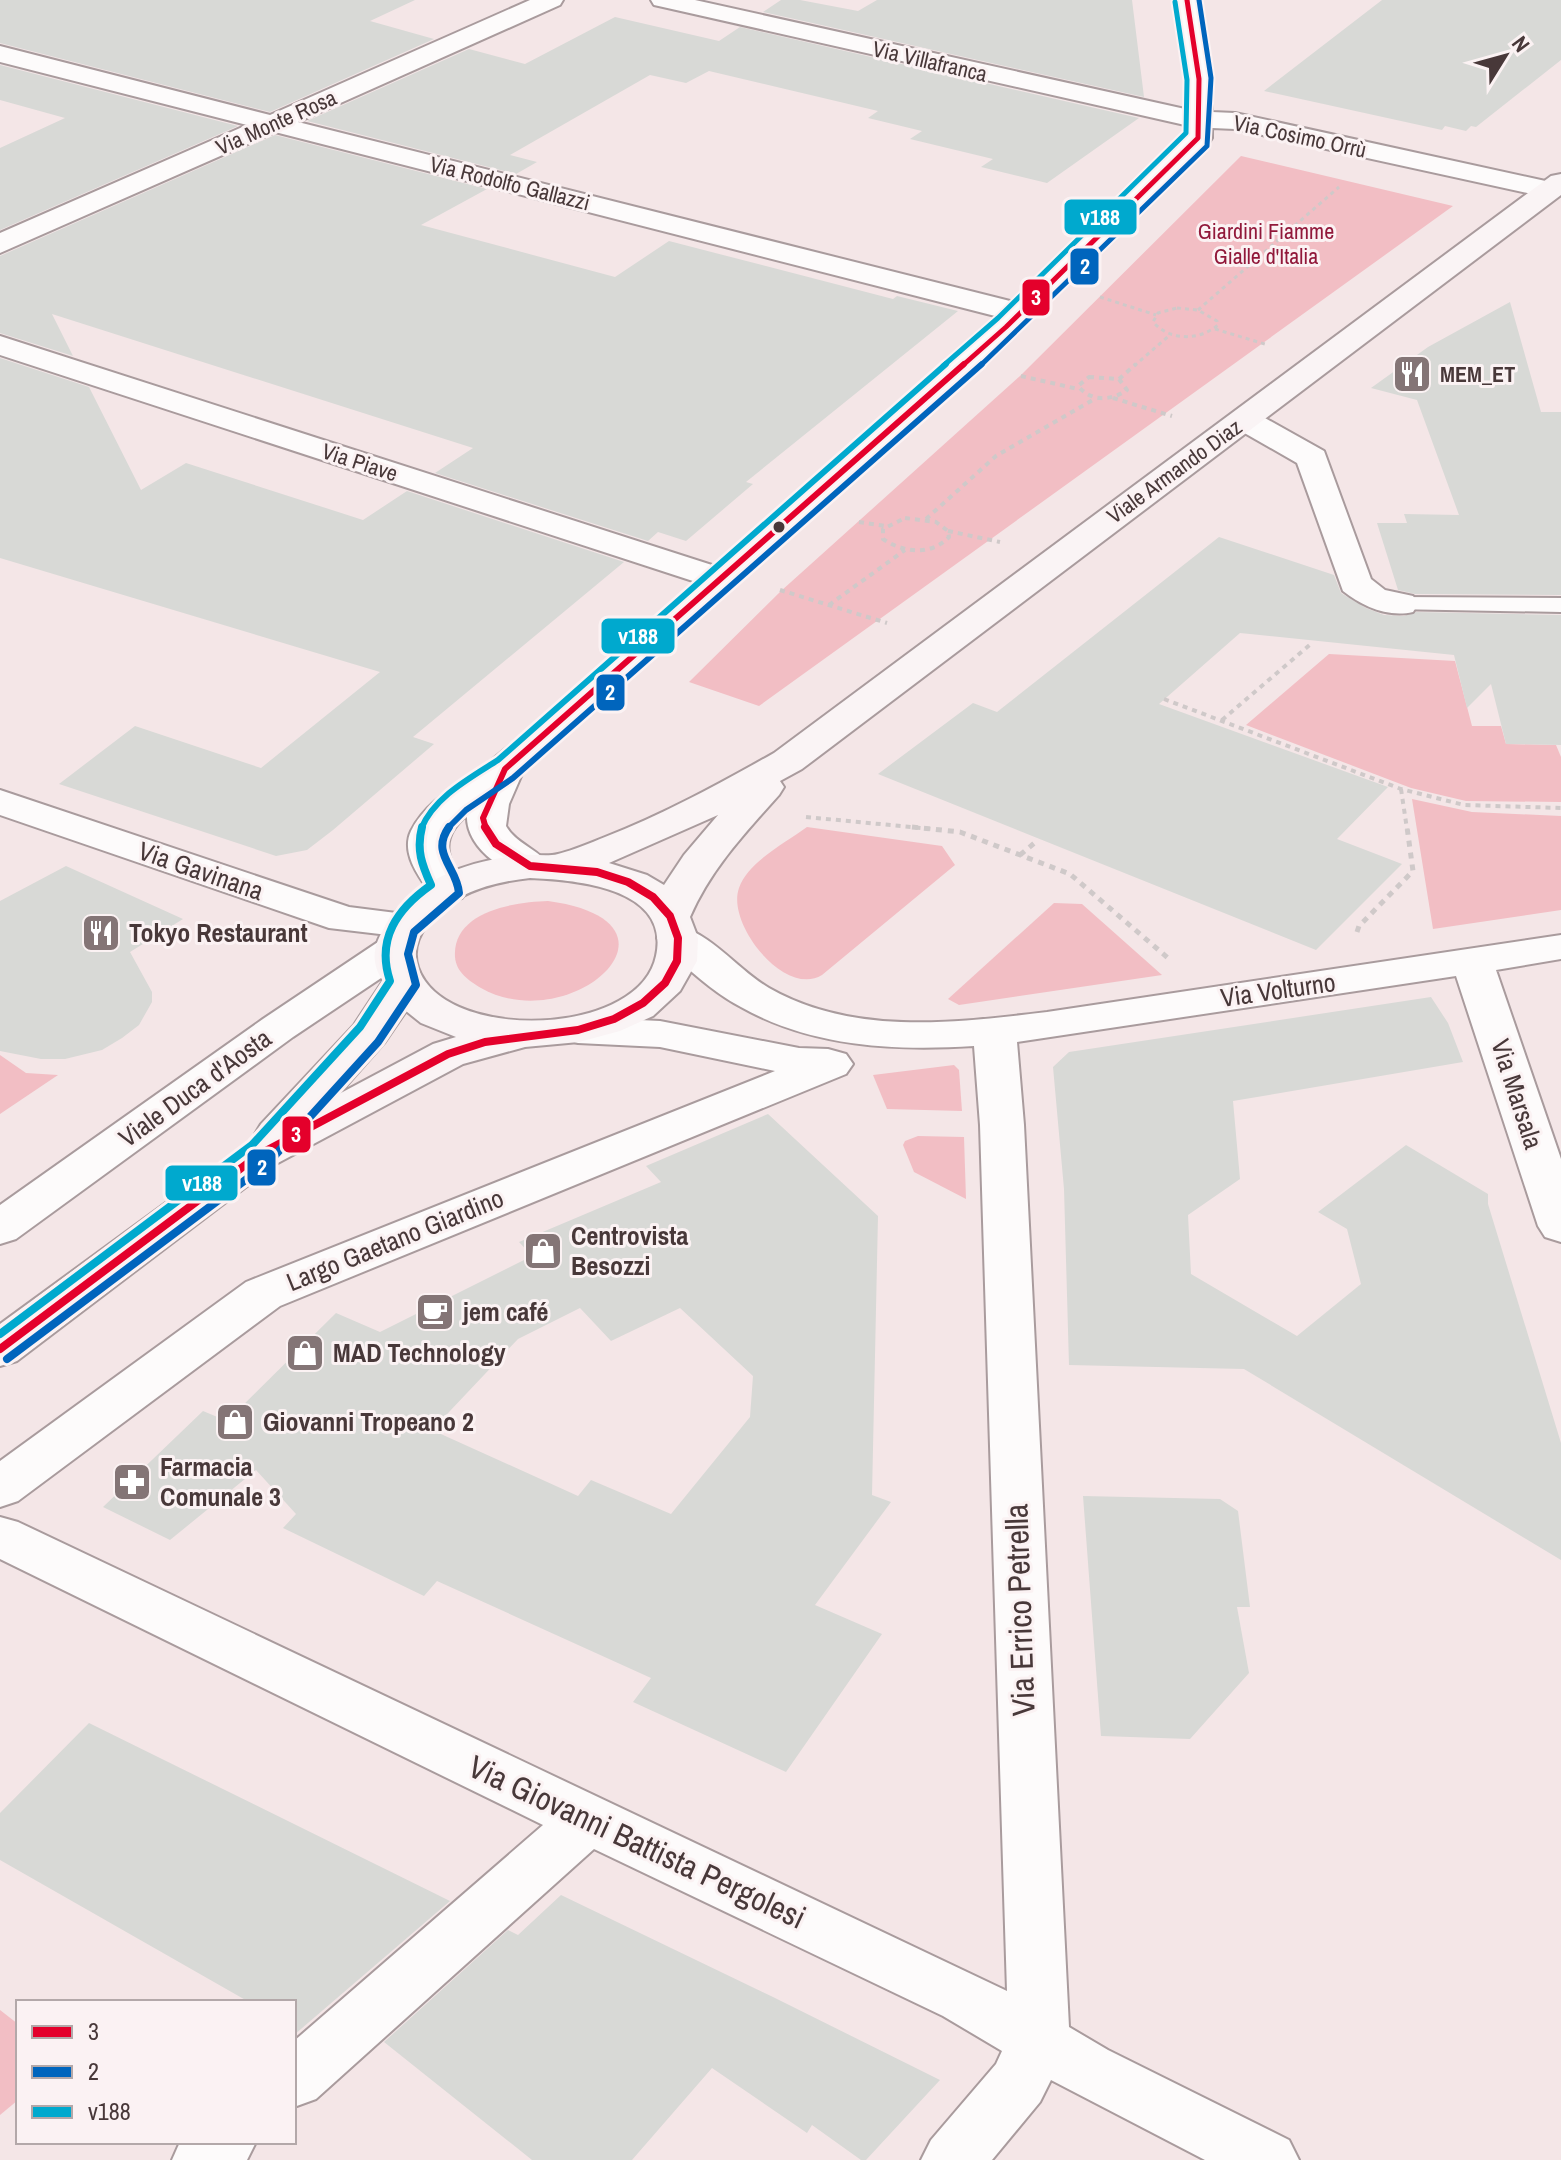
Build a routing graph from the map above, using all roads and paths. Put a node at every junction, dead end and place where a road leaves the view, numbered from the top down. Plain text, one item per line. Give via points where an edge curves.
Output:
1 (551, 0) edge
2 (663, 0) edge
3 (1187, 0) edge
4 (0, 54) edge
5 (1197, 119) junction
6 (274, 123) junction
7 (1346, 181) dead end
8 (1550, 196) edge
9 (0, 244) edge
10 (1093, 295) dead end
11 (1198, 310) junction
12 (1020, 313) junction
13 (1156, 315) junction
14 (1215, 329) junction
15 (1171, 334) junction
16 (0, 345) edge
17 (1271, 346) dead end
18 (1014, 375) dead end
19 (1119, 379) junction
20 (1078, 389) junction
21 (1096, 398) junction
22 (1112, 398) junction
23 (1173, 416) dead end
24 (1245, 420) junction
25 (926, 519) junction
26 (851, 521) dead end
27 (886, 526) junction
28 (948, 531) junction
29 (1000, 542) dead end
30 (905, 550) junction
31 (720, 579) junction
32 (775, 589) dead end
33 (1400, 604) joint
34 (829, 605) junction
35 (1561, 605) edge
36 (887, 623) dead end
37 (1313, 642) dead end
38 (1164, 699) dead end
39 (1222, 720) junction
40 (788, 761) junction
41 (505, 769) junction
42 (1401, 789) junction
43 (0, 802) edge
44 (1561, 808) edge
45 (801, 817) dead end
46 (1038, 840) dead end
47 (1020, 855) junction
48 (546, 866) junction
49 (448, 889) junction
50 (674, 927) junction
51 (1359, 942) dead end
52 (1561, 947) edge
53 (401, 953) junction
54 (1472, 962) junction
55 (1176, 965) dead end
56 (578, 1030) junction
57 (994, 1032) junction
58 (530, 1035) junction
59 (831, 1064) junction
60 (260, 1154) junction
61 (1561, 1226) edge
62 (0, 1228) edge
63 (0, 1349) edge
64 (0, 1488) edge
65 (0, 1536) edge
66 (588, 1820) junction
67 (1039, 2041) junction
68 (296, 2078) edge
69 (222, 2144) edge
70 (204, 2160) edge
71 (953, 2160) edge
72 (1267, 2160) edge

1 - 6 street, Via Monte Rosa
2 - 5 street, Via Villafranca
3 - 5 street via 1199,79
4 - 6 street, Via Rodolfo Gallazzi
5 - 8 street, Via Cosimo Orrù via 1257,144
5 - 12 street via 1198,138
6 - 9 street, Via Monte Rosa
6 - 12 street, Via Rodolfo Gallazzi
7 - 11 path
8 - 24 main road, Viale Armando Diaz
10 - 13 path
11 - 13 path via 1177,308
11 - 14 path via 1217,321
12 - 31 street
13 - 15 path via 1155,326
14 - 15 path via 1201,335
14 - 17 path
15 - 19 path
16 - 31 street, Via Piave
18 - 20 path
19 - 20 path via 1089,377
19 - 22 path via 1127,390
20 - 21 path
21 - 22 path
21 - 25 path via 996,456
22 - 23 path
24 - 33 street via 1312,458 1355,584 1373,597
24 - 40 main road, Viale Armando Diaz
25 - 27 path via 905,518
25 - 28 path
26 - 27 path
27 - 30 path via 883,539
28 - 29 path
28 - 30 path via 945,543 937,547
30 - 34 path
31 - 41 street
32 - 34 path
33 - 35 lane
34 - 36 path
37 - 39 path
38 - 39 path
39 - 42 path
40 - 48 main road, Viale Armando Diaz via 687,818 609,852
40 - 50 main road, Viale Armando Diaz via 690,873 679,892
41 - 48 street via 483,818 486,831 496,844
41 - 49 street via 432,828 431,859
42 - 44 path via 1464,805
42 - 51 path via 1413,871 1359,926
43 - 53 street, Via Gavinana via 344,919
45 - 47 path via 960,832
46 - 47 path
47 - 55 path via 1070,874
48 - 49 main road via 501,868
48 - 50 main road via 628,882 653,897
49 - 53 main road via 410,916
50 - 56 main road via 677,961 665,983 614,1019
50 - 57 street via 717,971 757,999 819,1024 887,1034
52 - 54 street, Via Volturno
53 - 58 main road via 413,996 443,1017 483,1031
53 - 60 main road via 369,1034
53 - 62 street, Viale Duca d'Aosta via 278,1028
54 - 57 street, Via Volturno
54 - 61 street, Via Marsala
56 - 58 main road
56 - 59 street, Largo Gaetano Giardino via 660,1034
57 - 59 street, Largo Gaetano Giardino via 902,1057
57 - 67 street, Via Errico Petrella
58 - 60 main road via 448,1054
59 - 64 street, Largo Gaetano Giardino via 263,1294
60 - 63 main road
65 - 66 street, Via Giovanni Battista Pergolesi
66 - 67 street, Via Giovanni Battista Pergolesi via 964,1997
66 - 68 street
67 - 71 street, Via Errico Petrella via 1018,2083
67 - 72 street, Via Giovanni Battista Pergolesi
69 - 70 street

